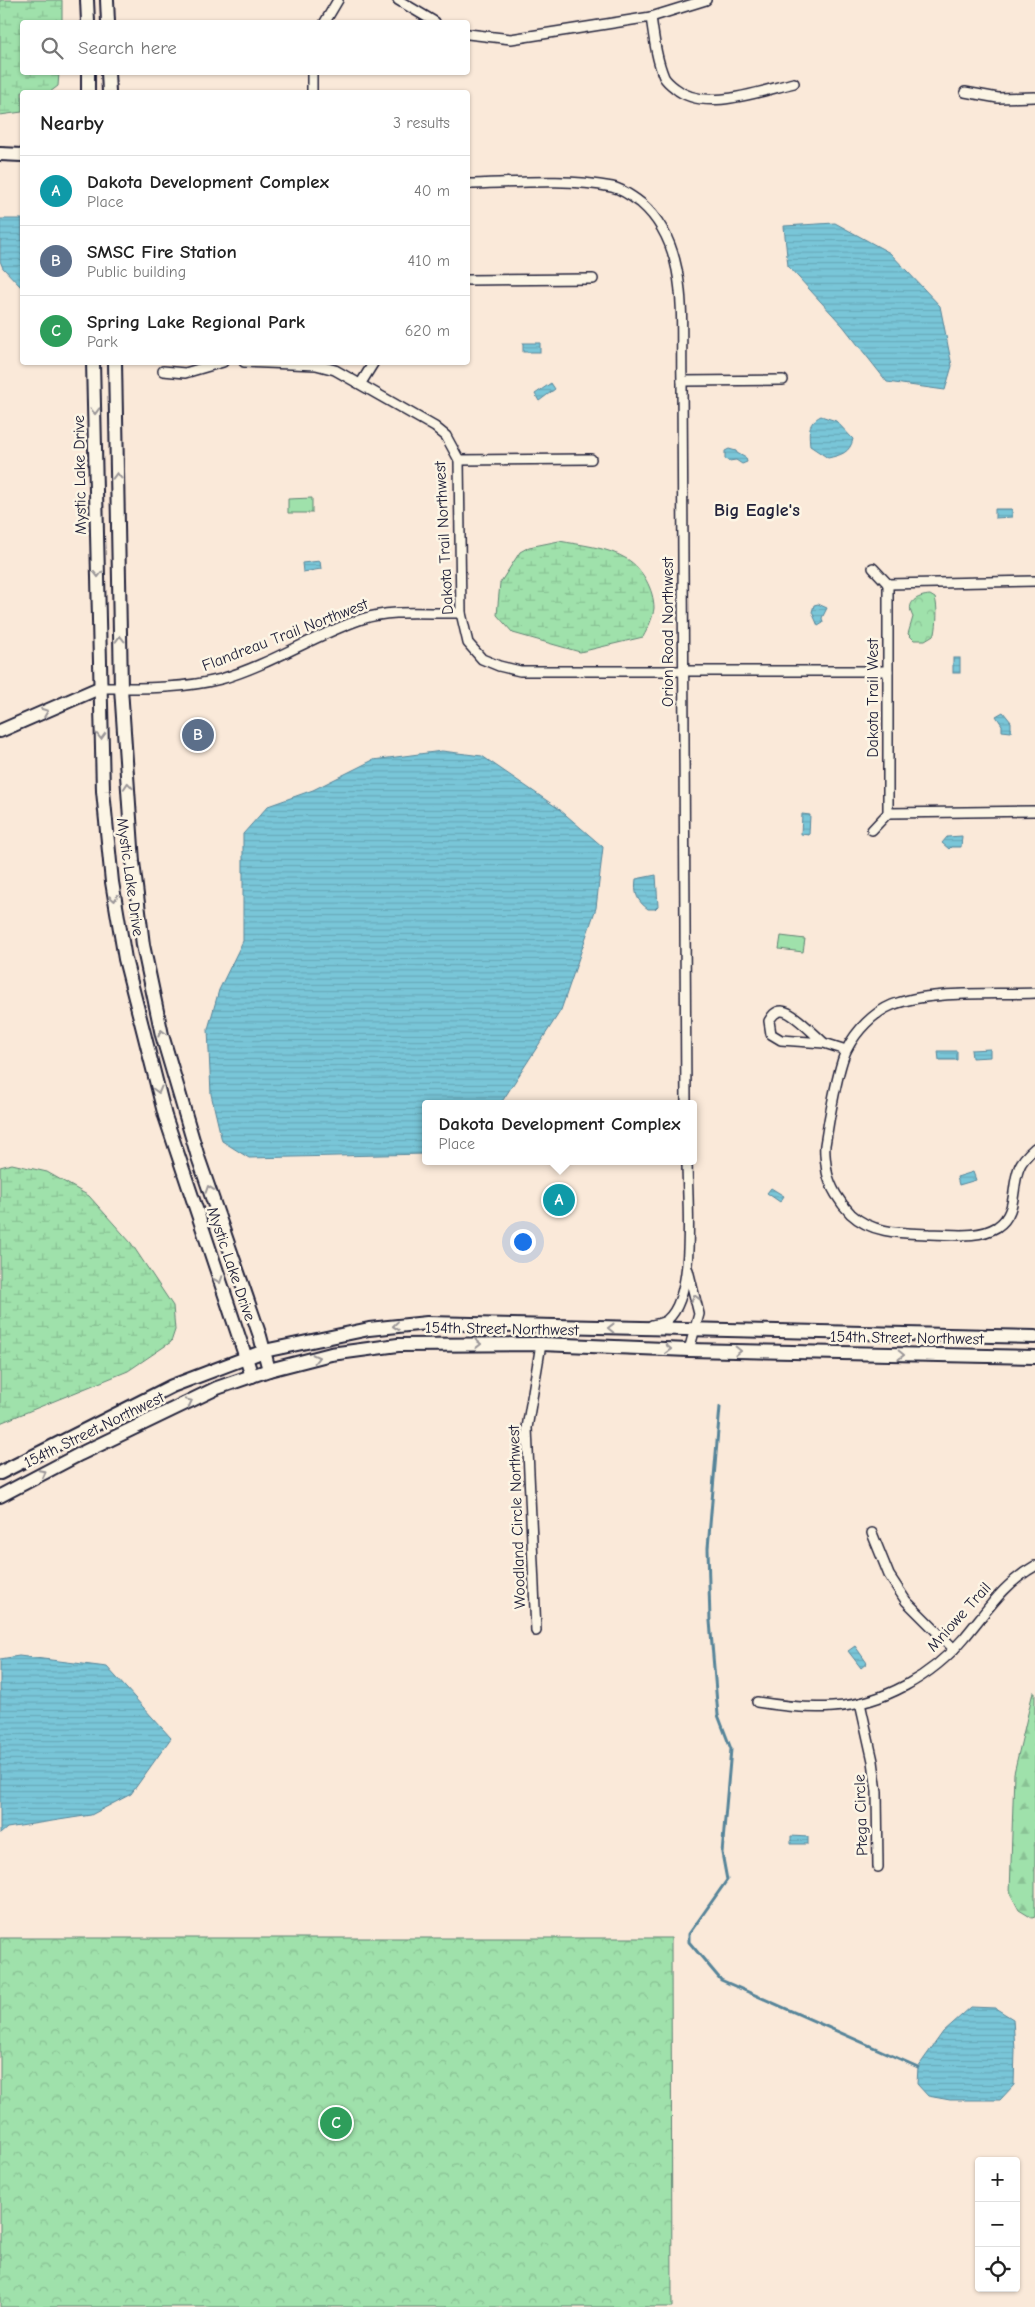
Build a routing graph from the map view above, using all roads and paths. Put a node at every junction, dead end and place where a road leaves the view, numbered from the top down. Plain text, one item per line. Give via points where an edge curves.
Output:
1 (87, 0) edge
2 (108, 0) edge
3 (338, 0) edge
4 (398, 0) edge
5 (706, 0) edge
6 (650, 17) junction
7 (88, 20) edge
8 (108, 20) edge
9 (327, 20) edge
10 (432, 20) edge
11 (470, 34) edge
12 (88, 75) edge
13 (108, 75) edge
14 (312, 75) edge
15 (794, 83) dead end
16 (88, 90) edge
17 (109, 90) edge
18 (312, 90) edge
19 (965, 92) dead end
20 (1035, 97) edge
21 (0, 154) edge
22 (20, 155) edge
23 (470, 184) edge
24 (470, 280) edge
25 (593, 280) dead end
26 (94, 365) edge
27 (115, 365) edge
28 (213, 365) edge
29 (316, 365) edge
30 (372, 365) edge
31 (163, 371) dead end
32 (783, 380) dead end
33 (682, 382) junction
34 (361, 383) junction
35 (591, 459) dead end
36 (459, 460) junction
37 (873, 568) dead end
38 (1035, 581) edge
39 (888, 584) junction
40 (461, 613) junction
41 (683, 670) junction
42 (888, 671) junction
43 (99, 688) junction
44 (121, 688) junction
45 (0, 731) edge
46 (1035, 811) edge
47 (888, 813) junction
48 (872, 830) dead end
49 (1035, 994) edge
50 (824, 1043) junction
51 (846, 1050) junction
52 (686, 1100) edge
53 (1035, 1148) edge
54 (687, 1165) edge
55 (688, 1267) junction
56 (641, 1328) junction
57 (695, 1329) junction
58 (1035, 1337) edge
59 (541, 1344) junction
60 (689, 1350) junction
61 (264, 1351) junction
62 (1035, 1357) edge
63 (246, 1358) junction
64 (269, 1370) junction
65 (252, 1376) junction
66 (0, 1473) edge
67 (0, 1496) edge
68 (872, 1533) dead end
69 (1035, 1566) edge
70 (536, 1631) dead end
71 (954, 1649) junction
72 (757, 1702) dead end
73 (860, 1703) junction
74 (878, 1867) dead end

1 - 7 street
2 - 8 street
3 - 9 street
4 - 10 street
5 - 6 street
6 - 11 street via 511,39
6 - 15 street via 656,54 665,79 682,94 717,100
12 - 16 street
13 - 17 street
14 - 18 street
19 - 20 street via 998,98
21 - 22 street
23 - 33 street, Orion Road Northwest via 570,182 614,187 653,213 668,236 680,282
24 - 25 street
26 -> 43 street, Mystic Lake Drive
44 -> 27 street, Mystic Lake Drive
28 - 31 street via 185,373
29 - 34 street, Dakota Trail Northwest
30 - 34 street
32 - 33 street
33 - 41 street, Orion Road Northwest
34 - 36 street, Dakota Trail Northwest via 435,427 446,436
35 - 36 street
36 - 40 street, Dakota Trail Northwest
37 - 39 street
38 - 39 street
39 - 42 street, Dakota Trail West
40 - 41 street, Dakota Trail Northwest via 468,642 482,658 499,666 520,671
40 - 44 street, Flandreau Trail Northwest via 362,619 223,678 154,688
41 - 42 street, Dakota Trail Northwest
41 - 52 street, Orion Road Northwest
42 - 47 street, Dakota Trail West
43 - 44 street, Flandreau Trail Northwest
45 -> 43 street
43 -> 63 street, Mystic Lake Drive via 102,791 125,959 165,1116
61 -> 44 street, Mystic Lake Drive via 198,1157 160,1026 143,944 133,862
46 - 47 street
47 - 48 street
49 - 51 street via 910,999 874,1016
50 - 50 street via 790,1013 774,1014 769,1021 771,1034 776,1038
50 - 51 street
51 - 53 street via 825,1147 827,1171 830,1184 841,1202 852,1215 870,1226 904,1233 973,1235 987,1232 999,1225 1010,1212 1018,1168
54 - 55 street
55 - 56 street via 681,1299 674,1313 666,1322
57 -> 55 street via 699,1314
56 - 57 street, 154th Street Northwest
56 -> 61 street, 154th Street Northwest via 427,1323 369,1329
57 - 58 street, 154th Street Northwest
57 - 60 street
59 -> 60 street, 154th Street Northwest
64 -> 59 street, 154th Street Northwest via 331,1354 398,1345
59 - 70 street, Woodland Circle Northwest via 526,1428
60 -> 62 street, 154th Street Northwest
61 - 63 street, 154th Street Northwest
61 - 64 street, Mystic Lake Drive
63 - 65 street, Mystic Lake Drive
63 - 66 street, 154th Street Northwest via 172,1386
64 - 65 street, 154th Street Northwest
67 -> 65 street, 154th Street Northwest via 217,1388
68 - 71 street via 890,1575 906,1601
69 - 71 street, Mniowe Trail via 991,1602
71 - 73 street, Mniowe Trail via 908,1685
72 - 73 street, Mniowe Trail via 794,1707
73 - 74 street, Ptega Circle via 878,1792

